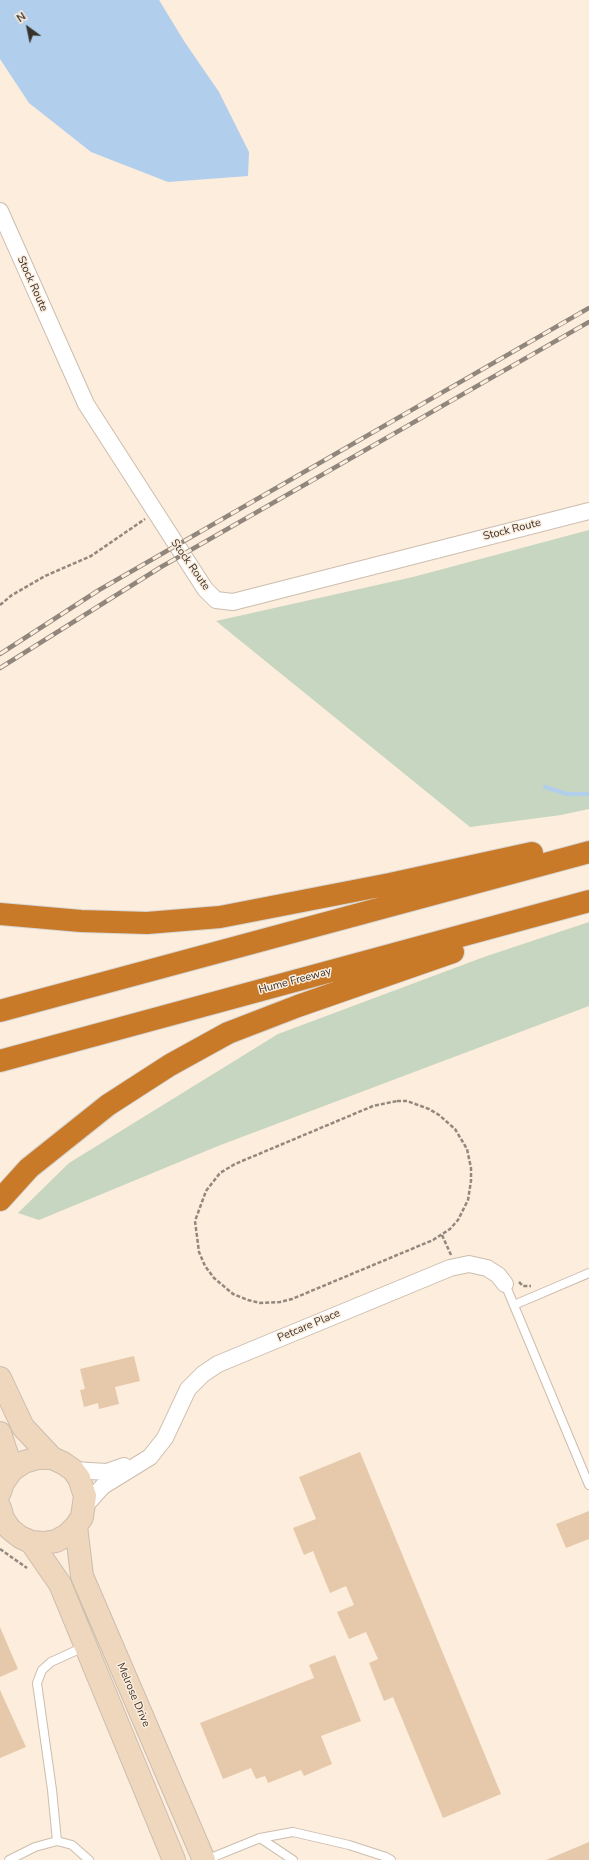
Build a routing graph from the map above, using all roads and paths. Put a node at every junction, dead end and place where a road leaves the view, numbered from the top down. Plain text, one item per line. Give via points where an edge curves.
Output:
1 (0, 211) edge
2 (589, 511) edge
3 (155, 513) junction
4 (0, 606) edge
5 (589, 840) edge
6 (589, 852) edge
7 (589, 900) edge
8 (0, 914) edge
9 (501, 925) junction
10 (0, 1011) edge
11 (0, 1061) edge
12 (29, 1168) junction
13 (0, 1186) edge
14 (0, 1200) edge
15 (442, 1235) junction
16 (456, 1254) dead end
17 (589, 1273) edge
18 (511, 1282) junction
19 (536, 1284) dead end
20 (514, 1305) junction
21 (0, 1378) edge
22 (0, 1433) edge
23 (150, 1457) junction
24 (52, 1458) junction
25 (73, 1470) junction
26 (4, 1482) edge
27 (589, 1485) edge
28 (84, 1506) junction
29 (0, 1508) edge
30 (76, 1526) junction
31 (5, 1529) edge
32 (31, 1542) junction
33 (86, 1646) junction
34 (260, 1838) junction
35 (57, 1841) junction
36 (9, 1860) edge
37 (89, 1860) edge
38 (174, 1860) edge
39 (205, 1860) edge
40 (293, 1860) edge
41 (391, 1860) edge

1 - 3 street, Stock Route via 86,404
2 - 3 street, Stock Route via 233,602 216,600 205,589
3 - 4 path via 91,556 46,576 12,595
5 - 8 highway via 390,884 220,917 147,923 81,921
6 - 10 highway
7 - 9 highway, Hume Freeway
9 - 11 highway, Hume Freeway
9 - 12 highway via 465,947 298,1006 228,1034 170,1065 108,1105
12 - 13 highway
12 - 14 highway
15 - 15 path via 458,1220 468,1200 471,1181 470,1160 462,1139 448,1122 429,1109 407,1101 384,1102 373,1106 235,1164 220,1173 206,1191 195,1221 199,1252 209,1272 233,1294 269,1304 292,1299
15 - 16 path via 450,1255
17 - 20 lane
18 - 19 path via 523,1286
18 - 20 lane
18 - 23 street, Petcare Place via 487,1268 469,1264 450,1268 218,1364 188,1389 165,1438
20 - 27 lane
21 - 24 main road via 23,1426
22 - 26 main road
23 - 25 street via 107,1472
23 - 28 street, Petcare Place via 103,1486
24 - 25 main road
24 - 26 main road via 24,1462
25 - 28 main road via 83,1487
28 - 30 main road via 82,1517
29 - 31 main road
30 - 32 main road via 56,1541
30 - 39 main road, Melrose Drive via 82,1576
31 - 32 main road
32 - 33 main road via 60,1584
33 - 35 lane via 51,1662 42,1670 37,1682
33 - 38 main road
34 - 39 lane
34 - 40 lane
34 - 41 lane via 292,1832 349,1845
35 - 36 lane via 35,1847
35 - 37 lane via 72,1845

